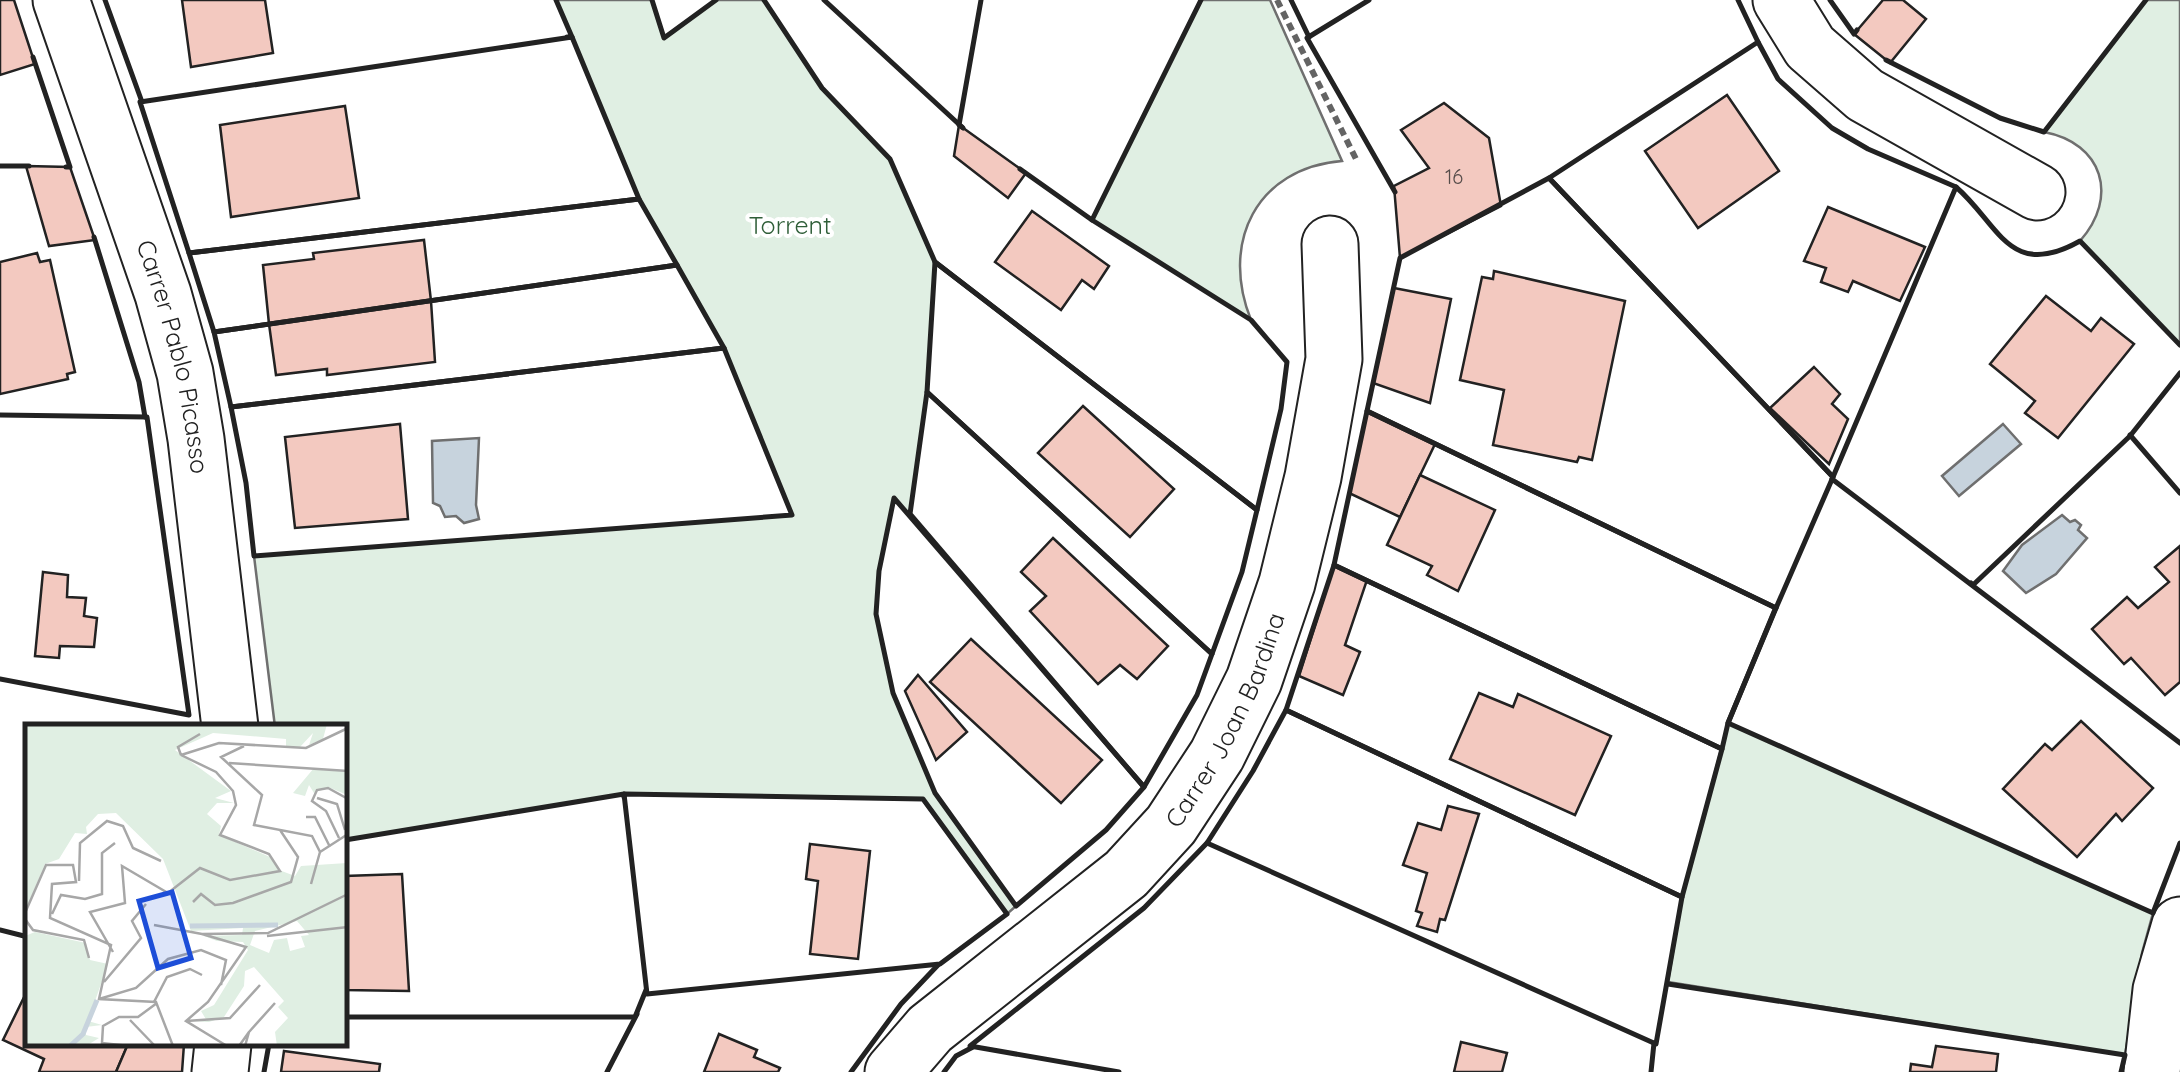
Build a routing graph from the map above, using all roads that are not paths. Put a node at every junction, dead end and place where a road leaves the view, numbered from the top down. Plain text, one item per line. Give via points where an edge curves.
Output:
1 (61, 0) edge
2 (1781, 0) edge
3 (2037, 192) dead end
4 (1330, 244) dead end
5 (230, 724) edge
6 (2180, 925) edge
7 (222, 1047) edge
8 (220, 1072) edge
9 (893, 1072) edge
10 (2152, 1072) edge

1 - 5 street, Carrer Pablo Picasso via 185,373
2 - 3 street via 1810,47 1865,95
4 - 9 street, Carrer Joan Bardina via 1334,359 1313,477 1282,599 1254,680 1217,755 1171,826 1126,874 944,1017
6 - 10 street via 2161,990
7 - 8 street

